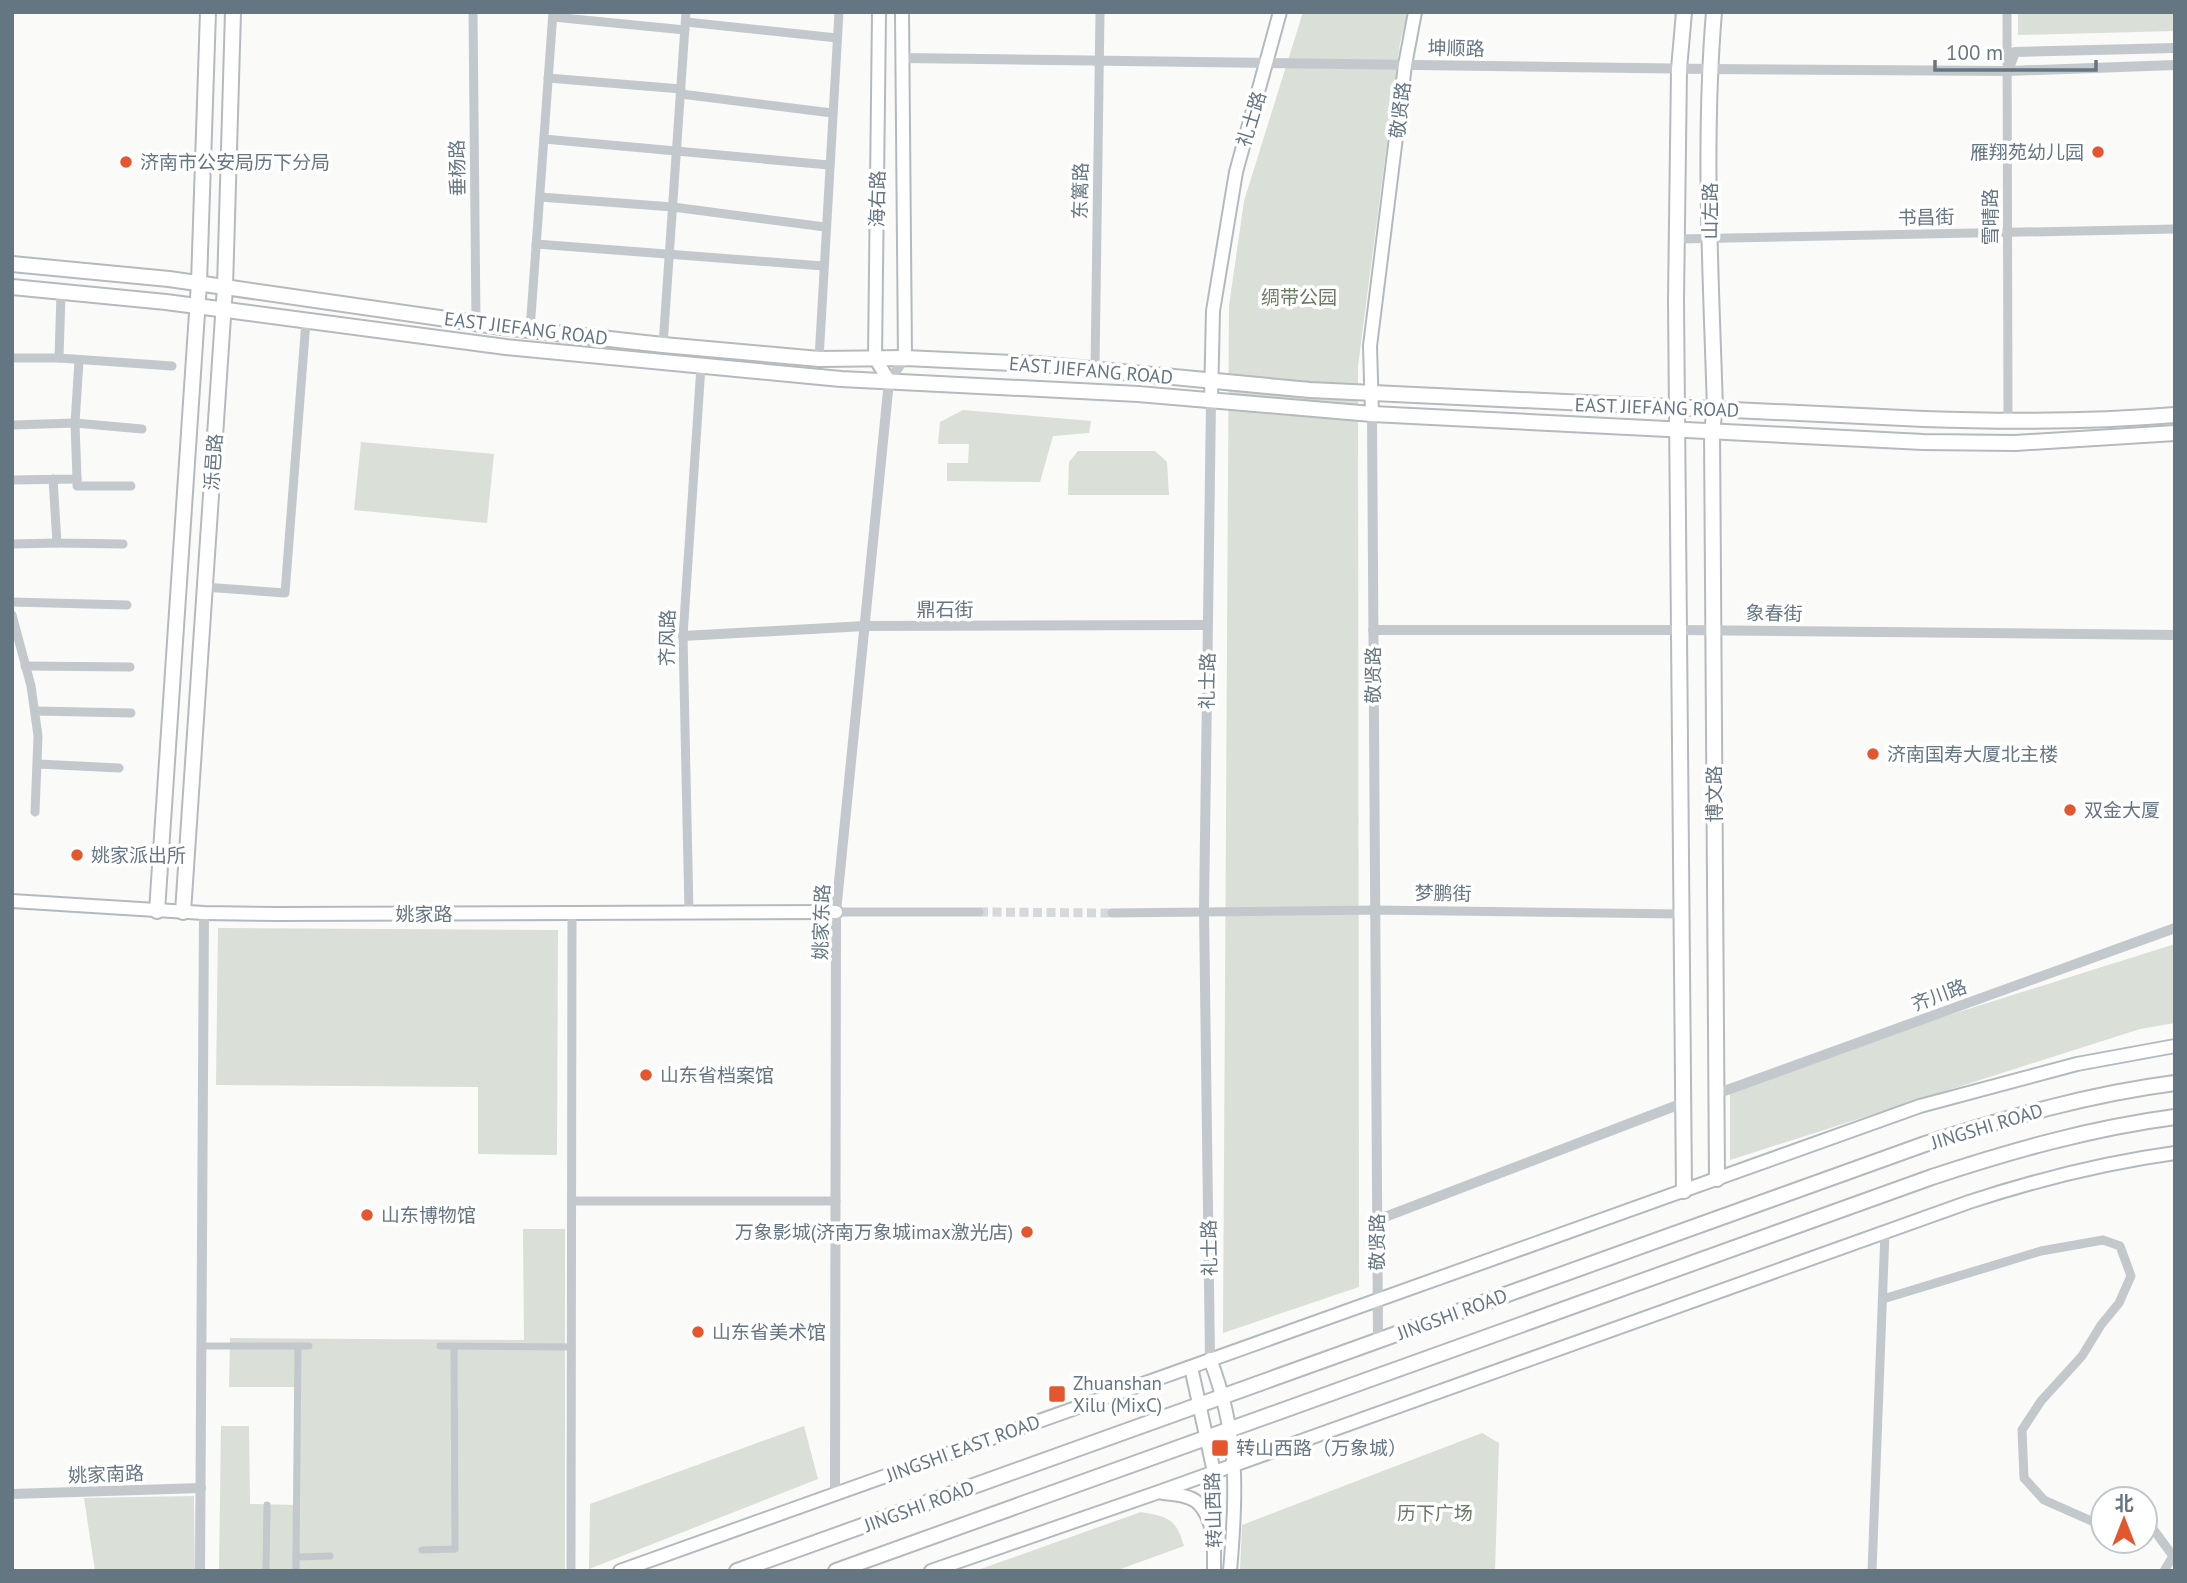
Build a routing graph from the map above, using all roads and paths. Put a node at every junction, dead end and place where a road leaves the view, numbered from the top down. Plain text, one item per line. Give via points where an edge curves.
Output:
1 (208, 12) edge
2 (233, 12) edge
3 (473, 12) edge
4 (839, 12) edge
5 (879, 12) edge
6 (902, 12) edge
7 (1100, 12) edge
8 (1280, 12) edge
9 (1415, 12) edge
10 (1684, 12) edge
11 (1714, 12) edge
12 (2007, 12) edge
13 (553, 15) edge
14 (686, 21) edge
15 (837, 38) junction
16 (2175, 48) edge
17 (903, 58) junction
18 (1099, 61) junction
19 (1268, 63) junction
20 (1405, 65) junction
21 (2175, 65) edge
22 (1679, 69) junction
23 (1709, 69) junction
24 (2008, 71) junction
25 (548, 78) junction
26 (681, 91) junction
27 (832, 113) junction
28 (544, 139) junction
29 (677, 151) junction
30 (829, 166) junction
31 (540, 197) junction
32 (673, 207) junction
33 (825, 227) junction
34 (2175, 229) edge
35 (2008, 233) junction
36 (1709, 238) junction
37 (1679, 239) junction
38 (536, 244) junction
39 (669, 254) junction
40 (12, 264) edge
41 (823, 266) junction
42 (199, 283) junction
43 (225, 286) junction
44 (12, 287) edge
45 (61, 293) junction
46 (196, 306) junction
47 (223, 309) junction
48 (306, 321) junction
49 (476, 323) junction
50 (530, 330) junction
51 (663, 345) junction
52 (12, 358) edge
53 (59, 358) junction
54 (875, 358) junction
55 (905, 358) junction
56 (819, 359) junction
57 (79, 361) junction
58 (172, 366) dead end
59 (701, 366) junction
60 (1095, 369) junction
61 (889, 381) junction
62 (1212, 382) junction
63 (1371, 393) junction
64 (1211, 401) junction
65 (1677, 408) junction
66 (1715, 409) junction
67 (1372, 414) junction
68 (2175, 415) edge
69 (2008, 422) junction
70 (75, 423) junction
71 (12, 425) edge
72 (142, 429) dead end
73 (1678, 429) junction
74 (1712, 430) junction
75 (2175, 433) edge
76 (53, 479) junction
77 (77, 479) junction
78 (12, 480) edge
79 (131, 486) dead end
80 (57, 543) junction
81 (12, 544) edge
82 (123, 544) dead end
83 (204, 587) junction
84 (12, 602) edge
85 (127, 605) dead end
86 (12, 615) edge
87 (1208, 625) junction
88 (865, 626) junction
89 (1373, 630) junction
90 (1678, 630) junction
91 (1713, 630) junction
92 (2175, 635) edge
93 (683, 636) junction
94 (25, 666) junction
95 (130, 667) dead end
96 (35, 711) junction
97 (131, 713) dead end
98 (38, 764) junction
99 (118, 768) dead end
100 (35, 812) dead end
101 (12, 901) edge
102 (1204, 910) junction
103 (1375, 910) junction
104 (158, 911) junction
105 (183, 912) junction
106 (689, 912) junction
107 (836, 912) junction
108 (979, 912) tunnel mouth
109 (1112, 912) tunnel mouth
110 (204, 913) junction
111 (572, 913) junction
112 (1681, 914) junction
113 (2175, 928) edge
114 (2175, 1046) edge
115 (2175, 1083) edge
116 (1716, 1094) junction
117 (1683, 1103) junction
118 (2175, 1117) edge
119 (2175, 1153) edge
120 (1717, 1179) junction
121 (1684, 1191) junction
122 (572, 1201) junction
123 (836, 1201) junction
124 (1377, 1220) junction
125 (1885, 1232) junction
126 (1883, 1299) junction
127 (1377, 1301) junction
128 (1378, 1340) junction
129 (202, 1346) junction
130 (298, 1346) dead end
131 (309, 1346) dead end
132 (439, 1346) dead end
133 (454, 1346) junction
134 (572, 1347) junction
135 (1210, 1359) junction
136 (1191, 1367) junction
137 (1224, 1395) junction
138 (1200, 1405) junction
139 (1230, 1428) junction
140 (1207, 1438) junction
141 (1235, 1464) junction
142 (1214, 1472) junction
143 (201, 1488) junction
144 (1156, 1493) junction
145 (12, 1494) edge
146 (835, 1494) junction
147 (267, 1505) dead end
148 (2089, 1520) edge
149 (2159, 1537) edge
150 (1215, 1539) junction
151 (422, 1550) dead end
152 (330, 1556) dead end
153 (296, 1557) junction
154 (200, 1571) edge
155 (266, 1571) edge
156 (296, 1571) edge
157 (571, 1571) edge
158 (620, 1571) edge
159 (737, 1571) edge
160 (836, 1571) edge
161 (931, 1571) edge
162 (1214, 1571) edge
163 (1230, 1571) edge
164 (1872, 1571) edge
165 (2164, 1571) edge

1 - 42 main road, 泺邑路
2 - 43 main road, 泺邑路
3 - 49 street, 垂杨路
4 - 15 street
5 - 54 main road, 海右路
6 - 17 main road, 海右路
7 - 18 street, 东篱路
8 - 19 main road, 礼士路
9 - 20 main road, 敬贤路
10 - 22 main road, 山左路
11 - 23 main road, 山左路
12 - 24 street, 雪晴路
13 - 14 street
13 - 25 street
14 - 15 street
14 - 26 street
15 - 27 street
16 - 24 street via 2015,52
17 - 18 street, 坤顺路
17 - 55 main road, 海右路
18 - 19 street, 坤顺路
18 - 60 street, 东篱路
19 - 20 street, 坤顺路
19 - 62 main road, 礼士路 via 1236,172 1213,311
20 - 22 street, 坤顺路
20 - 63 main road, 敬贤路 via 1370,346
21 - 24 street, 坤顺路
22 - 23 street, 坤顺路
22 - 37 main road, 山左路
23 - 24 street, 坤顺路
23 - 36 main road, 山左路
24 - 35 street, 雪晴路
25 - 26 street
25 - 28 street
26 - 27 street
26 - 29 street
27 - 30 street
28 - 29 street
28 - 31 street
29 - 30 street
29 - 32 street
30 - 33 street
31 - 32 street
31 - 38 street
32 - 33 street
32 - 39 street
33 - 41 street
34 - 35 street, 书昌街
35 - 36 street, 书昌街
35 - 69 street, 雪晴路
36 - 37 street, 书昌街
36 - 66 main road, 山左路
37 - 65 main road, 山左路
38 - 39 street
38 - 50 street
39 - 41 street
39 - 51 street
40 - 42 main road, EAST JIEFANG ROAD
41 - 56 street
42 - 43 main road, EAST JIEFANG ROAD
42 - 46 main road, 泺邑路
43 - 47 main road, 泺邑路
43 - 49 main road, EAST JIEFANG ROAD
44 - 45 main road, EAST JIEFANG ROAD
45 - 46 main road, EAST JIEFANG ROAD
45 - 53 street
46 - 47 main road, EAST JIEFANG ROAD
46 - 104 main road, 泺邑路
47 - 48 main road, EAST JIEFANG ROAD
47 - 83 main road, 泺邑路
48 - 59 main road, EAST JIEFANG ROAD
48 - 83 street via 285,593
49 - 50 main road, EAST JIEFANG ROAD
50 - 51 main road, EAST JIEFANG ROAD
51 - 56 main road, EAST JIEFANG ROAD
52 - 53 street
53 - 57 street
54 - 55 main road, EAST JIEFANG ROAD
54 - 56 main road, EAST JIEFANG ROAD
54 - 61 main road
55 - 60 main road, EAST JIEFANG ROAD
55 - 61 street, 姚家东路
57 - 58 street
57 - 70 street
59 - 61 main road, EAST JIEFANG ROAD
59 - 93 street, 齐风路
60 - 62 main road, EAST JIEFANG ROAD
61 - 64 main road, EAST JIEFANG ROAD
61 - 88 street, 姚家东路
62 - 63 main road, EAST JIEFANG ROAD
62 - 64 main road, 礼士路
63 - 65 main road, EAST JIEFANG ROAD
63 - 67 main road, 敬贤路
64 - 67 main road, EAST JIEFANG ROAD
64 - 87 street, 礼士路
65 - 66 main road, EAST JIEFANG ROAD
65 - 73 main road, 山左路
66 - 69 main road, EAST JIEFANG ROAD
66 - 74 main road, 博文路
67 - 73 main road, EAST JIEFANG ROAD
67 - 89 street, 敬贤路
68 - 69 main road, EAST JIEFANG ROAD
70 - 71 street
70 - 72 street
70 - 77 street
73 - 74 main road, EAST JIEFANG ROAD
73 - 90 main road, 博文路
74 - 75 main road, EAST JIEFANG ROAD via 2015,443
74 - 91 main road, 博文路
76 - 77 street
76 - 78 street
76 - 80 street
77 - 79 street via 77,486
80 - 81 street
80 - 82 street
83 - 105 main road, 泺邑路
84 - 85 street
86 - 94 street
87 - 88 street, 鼎石街
87 - 102 street, 礼士路
88 - 93 street, 鼎石街
88 - 107 street, 姚家东路
89 - 90 street, 象春街
89 - 103 street, 敬贤路
90 - 91 street, 象春街
90 - 112 main road, 博文路
91 - 92 street, 象春街
91 - 116 main road, 博文路
93 - 106 street, 齐风路
94 - 95 street
94 - 96 street
96 - 97 street
96 - 98 street
98 - 99 street
98 - 100 street
101 - 104 main road, 姚家路
102 - 103 street, 梦鹏街
102 - 109 street, 梦鹏街
102 - 135 street, 礼士路
103 - 112 street, 梦鹏街
103 - 124 street, 敬贤路
104 - 105 main road, 姚家路
105 - 110 main road, 姚家路
106 - 107 main road, 姚家路
106 - 111 main road, 姚家路
107 - 108 street
107 - 123 street, 姚家东路
110 - 111 main road, 姚家路
110 - 129 street
111 - 122 street
112 - 117 main road, 博文路
113 - 116 street, 齐川路
114 - 120 main road, JINGSHI ROAD via 2077,1063 1920,1106
115 - 128 main road, JINGSHI ROAD via 2020,1114 1972,1129
116 - 120 main road, 博文路
117 - 121 main road, 博文路
117 - 124 street
118 - 139 main road, JINGSHI ROAD via 2025,1147 1932,1177
119 - 125 main road via 2042,1179
120 - 121 main road, JINGSHI ROAD
121 - 127 main road, JINGSHI ROAD
122 - 123 street
122 - 134 street
123 - 146 street, 姚家东路
124 - 127 street, 敬贤路
125 - 126 street
125 - 141 main road
126 - 148 street via 2040,1251 2103,1240 2120,1246 2131,1276 2119,1303 2022,1430 2024,1478 2044,1500
126 - 164 street
127 - 128 street, 敬贤路
127 - 135 main road, JINGSHI ROAD
128 - 137 main road, JINGSHI ROAD
129 - 131 street
129 - 143 street
130 - 153 street
132 - 133 street
133 - 134 street
133 - 151 street via 455,1549
134 - 157 street
135 - 136 main road, JINGSHI EAST ROAD
135 - 137 main road, 转山西路
136 - 138 main road, 转山西路
136 - 146 main road, JINGSHI EAST ROAD
137 - 138 main road, JINGSHI ROAD
137 - 139 main road, 转山西路
138 - 140 main road, 转山西路
138 - 159 main road, JINGSHI ROAD
139 - 140 main road, JINGSHI ROAD
139 - 141 main road, 转山西路
140 - 142 main road, 转山西路
140 - 160 main road, JINGSHI ROAD
141 - 142 main road
141 - 163 main road, 转山西路
142 - 144 main road
142 - 150 main road, 转山西路
143 - 145 street, 姚家南路
143 - 154 street
144 - 150 main road via 1197,1500 1208,1515
144 - 161 main road
146 - 158 main road
147 - 155 street
149 - 165 street via 2173,1556
150 - 162 main road, 转山西路
152 - 153 street
153 - 156 street

